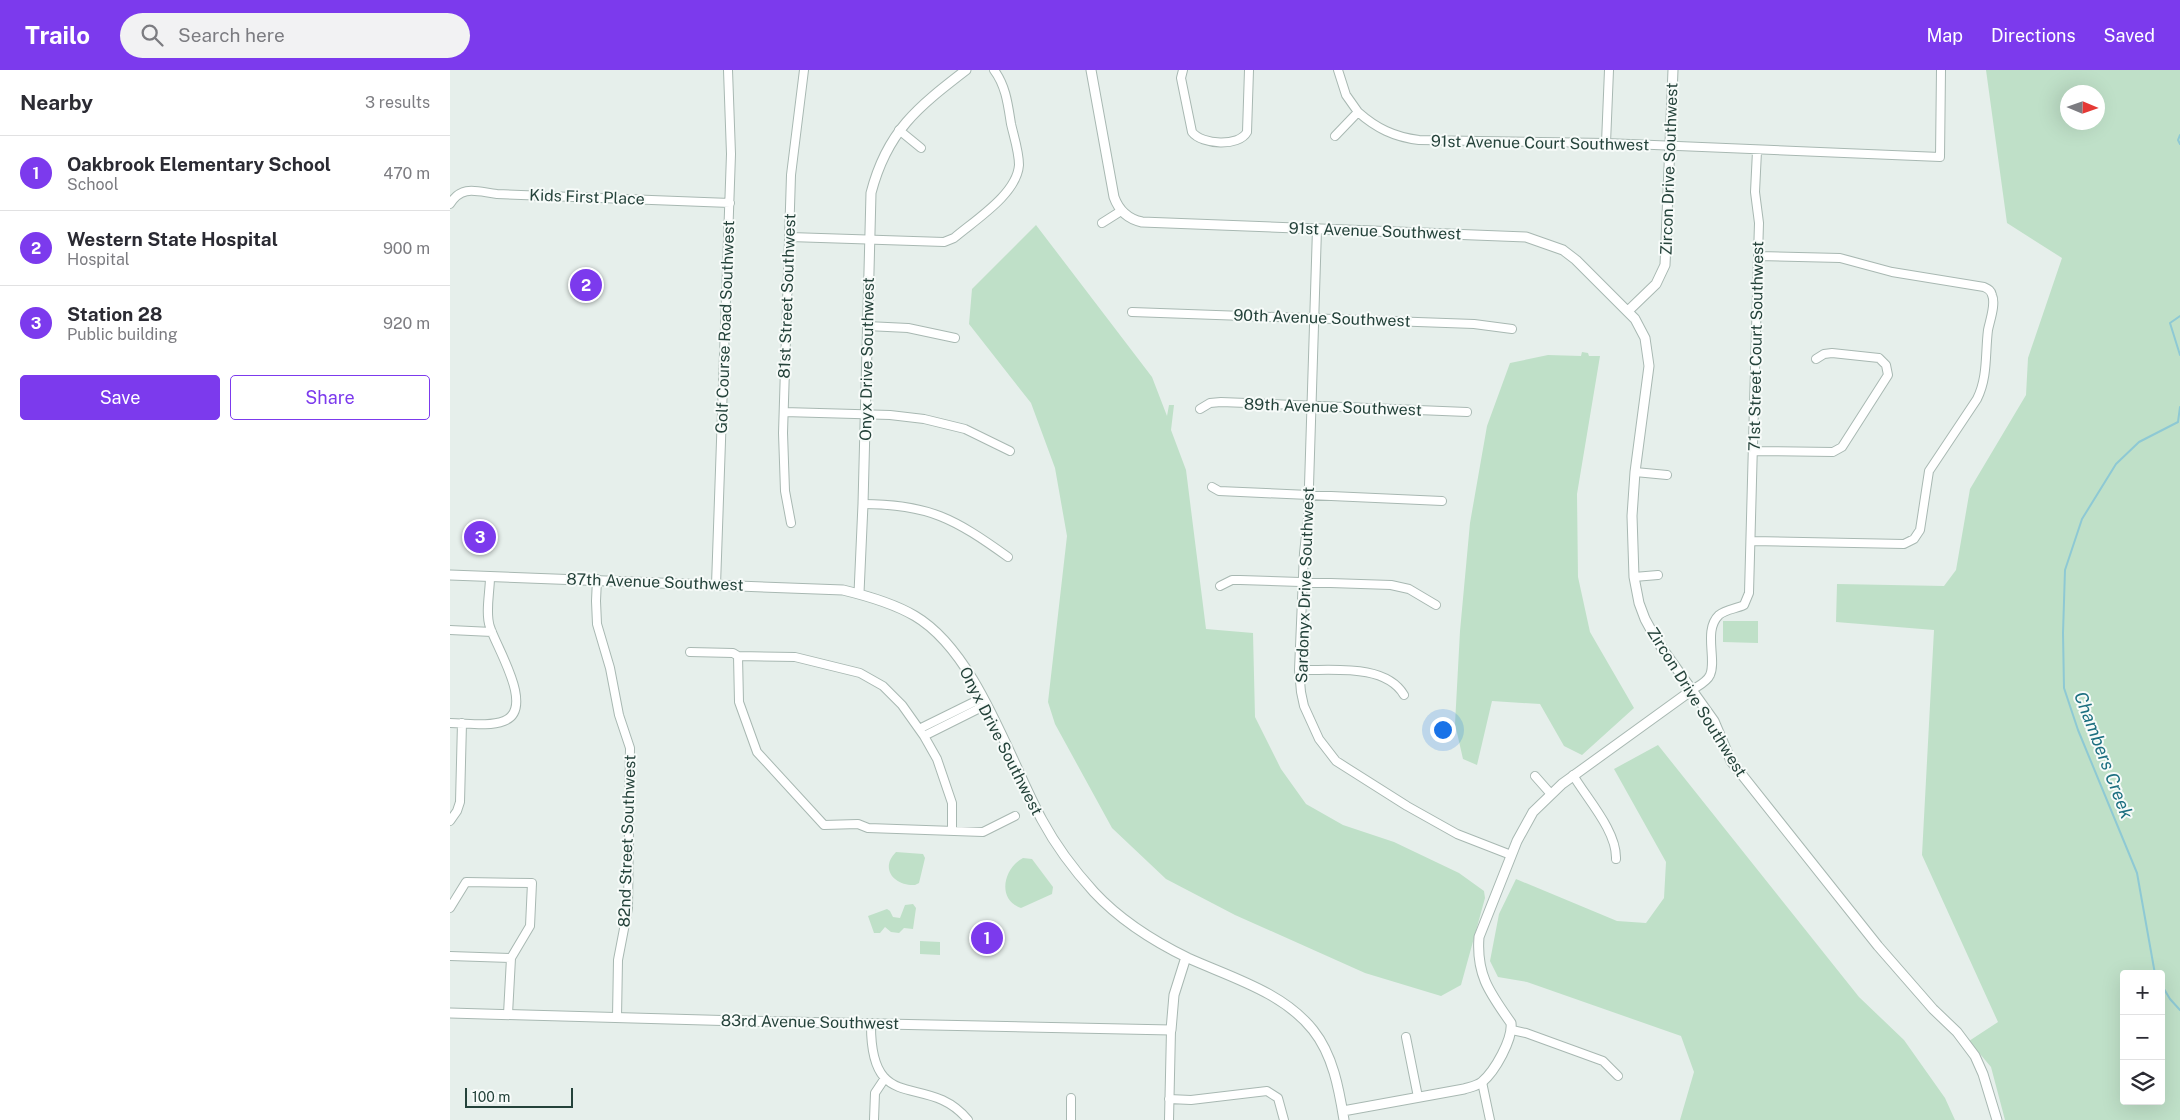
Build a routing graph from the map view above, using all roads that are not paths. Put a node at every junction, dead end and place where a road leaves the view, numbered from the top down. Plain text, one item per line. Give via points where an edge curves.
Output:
1 (728, 70) edge
2 (804, 70) edge
3 (966, 70) edge
4 (994, 70) edge
5 (1091, 70) edge
6 (1183, 70) edge
7 (1249, 70) edge
8 (1338, 70) edge
9 (1609, 70) edge
10 (1673, 70) edge
11 (1941, 70) edge
12 (1358, 112) junction
13 (899, 130) junction
14 (1335, 136) dead end
15 (1606, 143) junction
16 (1670, 146) junction
17 (921, 148) dead end
18 (1757, 151) junction
19 (730, 203) junction
20 (450, 204) edge
21 (1121, 211) junction
22 (1102, 222) dead end
23 (1317, 229) junction
24 (790, 237) junction
25 (869, 240) junction
26 (1758, 256) junction
27 (1628, 311) junction
28 (1132, 312) dead end
29 (1314, 318) junction
30 (867, 326) junction
31 (1512, 329) dead end
32 (955, 338) dead end
33 (1816, 359) dead end
34 (1311, 406) junction
35 (1200, 409) dead end
36 (784, 412) junction
37 (1467, 412) dead end
38 (865, 415) junction
39 (1010, 451) dead end
40 (1753, 451) junction
41 (1635, 472) junction
42 (1667, 475) dead end
43 (1212, 487) dead end
44 (1308, 494) junction
45 (1442, 501) dead end
46 (863, 504) junction
47 (790, 523) dead end
48 (1751, 541) junction
49 (1008, 556) dead end
50 (450, 575) edge
51 (1658, 575) dead end
52 (1634, 576) junction
53 (490, 577) junction
54 (597, 579) junction
55 (1303, 582) junction
56 (716, 585) junction
57 (1220, 586) dead end
58 (859, 593) junction
59 (1436, 605) dead end
60 (450, 630) edge
61 (492, 632) junction
62 (690, 652) dead end
63 (738, 656) junction
64 (1299, 670) junction
65 (1692, 690) junction
66 (1404, 695) dead end
67 (984, 702) junction
68 (450, 723) edge
69 (462, 723) junction
70 (919, 728) junction
71 (924, 736) junction
72 (1573, 775) junction
73 (1535, 776) dead end
74 (1550, 793) junction
75 (1015, 816) dead end
76 (450, 821) edge
77 (952, 831) junction
78 (1511, 855) junction
79 (1616, 859) dead end
80 (450, 908) edge
81 (450, 956) edge
82 (1186, 957) junction
83 (511, 958) junction
84 (450, 1013) edge
85 (508, 1014) junction
86 (617, 1017) junction
87 (871, 1023) junction
88 (1171, 1030) junction
89 (1512, 1030) junction
90 (1406, 1037) dead end
91 (1618, 1076) dead end
92 (885, 1078) junction
93 (1482, 1082) junction
94 (1071, 1098) dead end
95 (1418, 1098) junction
96 (1169, 1099) junction
97 (1343, 1116) edge
98 (874, 1120) edge
99 (968, 1120) edge
100 (1071, 1120) edge
101 (1169, 1120) edge
102 (1284, 1120) edge
103 (1490, 1120) edge
104 (1997, 1120) edge

1 - 19 street, Golf Course Road Southwest
2 - 24 street, 81st Street Southwest via 790,175
3 - 13 street, Onyx Drive Southwest via 922,105
4 - 25 street via 1004,86 1019,163 1015,181 1008,191 949,241
5 - 21 street via 1114,197
6 - 7 street via 1181,78 1190,128 1203,140 1236,142 1247,132
8 - 12 street, 91st Avenue Court Southwest via 1346,95
9 - 15 street
10 - 16 street, Zircon Drive Southwest
11 - 18 street, 91st Avenue Court Southwest via 1940,157
12 - 14 street
12 - 15 street, 91st Avenue Court Southwest via 1380,129 1405,138
13 - 17 street
13 - 25 street, Onyx Drive Southwest via 875,180
15 - 16 street, 91st Avenue Court Southwest
16 - 18 street, 91st Avenue Court Southwest
16 - 27 street, Zircon Drive Southwest via 1663,271 1656,284
18 - 26 street, 71st Street Court Southwest
19 - 20 street, Kids First Place via 497,194 472,189 460,192
19 - 56 street, Golf Course Road Southwest
21 - 22 street
21 - 23 street, 91st Avenue Southwest via 1127,217 1142,222
23 - 27 street, 91st Avenue Southwest via 1534,239 1563,250
23 - 29 street, Sardonyx Drive Southwest
24 - 25 street
24 - 36 street, 81st Street Southwest
25 - 30 street, Onyx Drive Southwest
26 - 40 street, 71st Street Court Southwest
26 - 48 street via 1840,258 1892,272 1975,285 1988,289 1993,303 1982,388 1929,471 1920,530 1914,539 1904,544
27 - 41 street, Zircon Drive Southwest via 1643,332 1649,366
28 - 29 street, 90th Avenue Southwest
29 - 31 street, 90th Avenue Southwest via 1474,324
29 - 34 street, Sardonyx Drive Southwest
30 - 32 street via 908,328
30 - 38 street, Onyx Drive Southwest
33 - 40 street via 1832,353 1879,358 1888,370 1887,379 1837,451
34 - 35 street, 89th Avenue Southwest via 1221,402 1210,403
34 - 37 street, 89th Avenue Southwest
34 - 44 street, Sardonyx Drive Southwest
36 - 38 street
36 - 47 street, 81st Street Southwest via 783,467
38 - 39 street via 912,417 953,425 979,434
38 - 46 street, Onyx Drive Southwest
40 - 48 street, 71st Street Court Southwest
41 - 42 street
41 - 52 street, Zircon Drive Southwest via 1632,516
43 - 44 street via 1219,491
44 - 45 street
44 - 55 street, Sardonyx Drive Southwest
46 - 49 street via 895,504 934,513 965,528
46 - 58 street, Onyx Drive Southwest
48 - 65 street, 71st Street Court Southwest via 1748,598 1742,606 1721,614 1714,623 1711,673
50 - 53 street, 87th Avenue Southwest
51 - 52 street
52 - 65 street, Zircon Drive Southwest via 1645,619
53 - 54 street, 87th Avenue Southwest
53 - 61 street via 488,622
54 - 56 street, 87th Avenue Southwest
54 - 86 street, 82nd Street Southwest via 597,620 630,748 628,908 618,960
55 - 57 street via 1232,580
55 - 59 street via 1397,586 1409,589
55 - 64 street, Sardonyx Drive Southwest
56 - 58 street, 87th Avenue Southwest
58 - 67 street, Onyx Drive Southwest via 894,606 930,628 951,648
60 - 61 street
61 - 69 street via 511,674 516,696 515,712 498,723
62 - 63 street via 733,653
63 - 70 street via 794,657 860,673 883,686
63 - 77 street via 739,702 757,752 824,825 858,824 868,828
64 - 66 street via 1376,674 1395,683
64 - 78 street, Sardonyx Drive Southwest via 1301,692 1310,723 1336,761 1443,827
65 - 72 street
65 - 104 street, Zircon Drive Southwest via 1714,722 1731,760 1876,943 1975,1056
67 - 70 street
67 - 71 street
67 - 82 street, Onyx Drive Southwest via 1042,820 1076,872 1134,928
68 - 69 street
69 - 76 street via 460,802
70 - 71 street
71 - 77 street via 948,787 952,803
72 - 74 street
72 - 79 street via 1607,829
73 - 74 street
74 - 78 street via 1533,812
75 - 77 street via 983,832
78 - 89 street via 1479,937 1478,953 1483,980 1511,1023
80 - 83 street via 466,882 532,883 530,926
81 - 83 street
82 - 88 street via 1174,995
82 - 97 street, Onyx Drive Southwest via 1270,995 1298,1012 1326,1051
83 - 85 street
84 - 85 street, 83rd Avenue Southwest
85 - 86 street, 83rd Avenue Southwest
86 - 87 street, 83rd Avenue Southwest
87 - 88 street, 83rd Avenue Southwest
87 - 92 street via 873,1057
88 - 96 street
89 - 91 street via 1603,1061
89 - 93 street via 1492,1070
90 - 95 street
92 - 98 street via 875,1093
92 - 99 street via 904,1090 941,1099
93 - 95 street
93 - 103 street
94 - 100 street
95 - 97 street
96 - 101 street
96 - 102 street via 1272,1093 1281,1103

